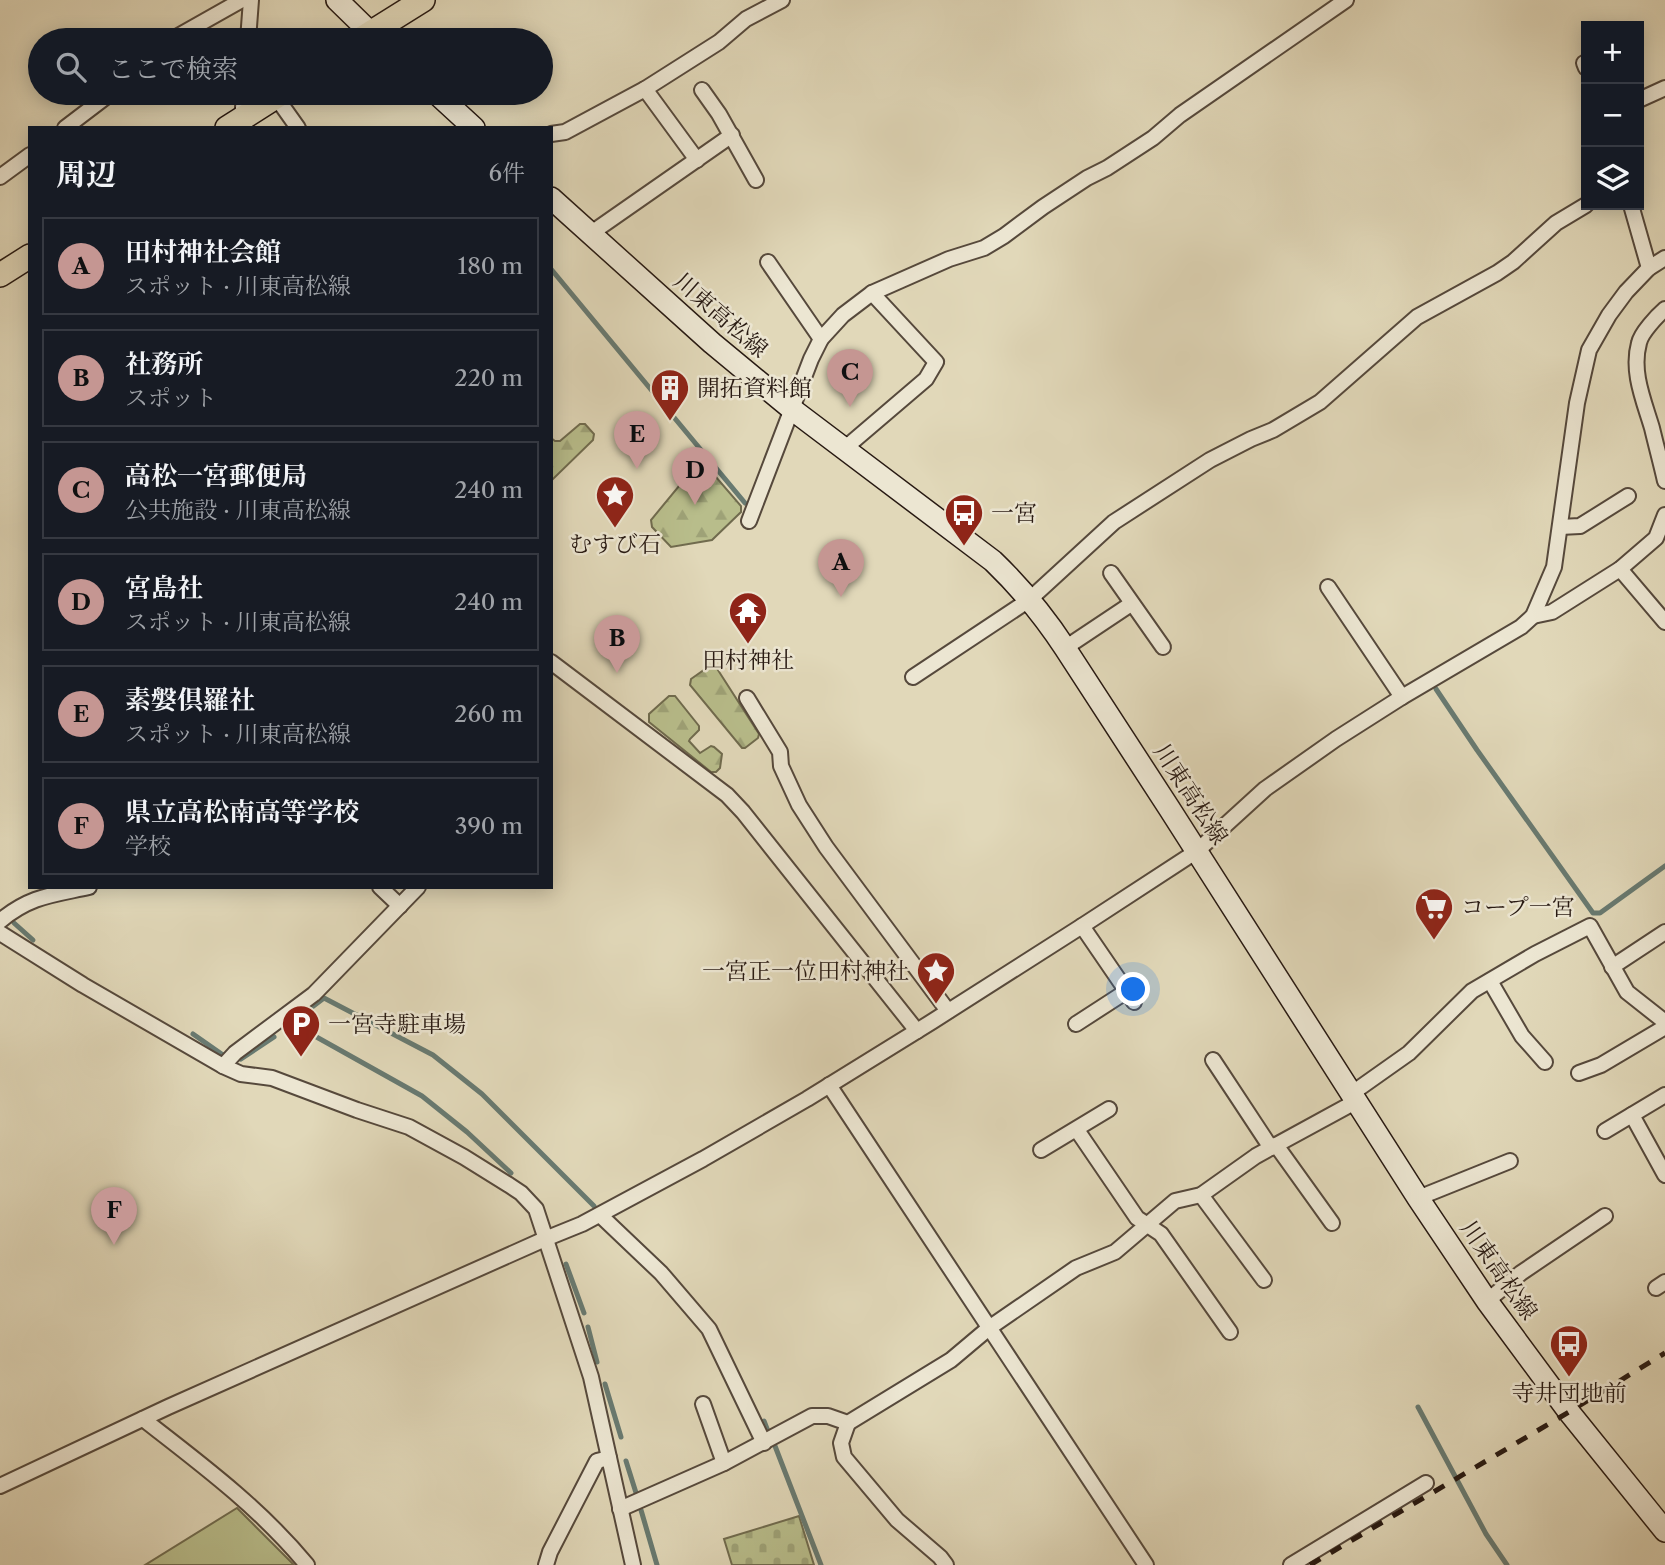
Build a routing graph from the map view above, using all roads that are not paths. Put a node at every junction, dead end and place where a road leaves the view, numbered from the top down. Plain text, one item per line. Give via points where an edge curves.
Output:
1 (243, 0) edge
2 (251, 0) edge
3 (337, 0) edge
4 (423, 0) edge
5 (782, 0) edge
6 (1346, 0) edge
7 (193, 28) edge
8 (249, 28) edge
9 (361, 28) edge
10 (383, 28) edge
11 (1665, 88) edge
12 (645, 89) junction
13 (702, 90) dead end
14 (1644, 98) edge
15 (95, 105) edge
16 (241, 105) edge
17 (265, 105) edge
18 (285, 105) edge
19 (449, 105) edge
20 (237, 125) edge
21 (68, 126) edge
22 (297, 126) edge
23 (472, 126) edge
24 (553, 134) edge
25 (732, 135) junction
26 (28, 156) edge
27 (697, 160) junction
28 (0, 177) edge
29 (756, 180) dead end
30 (553, 200) edge
31 (1581, 208) edge
32 (1633, 210) edge
33 (590, 233) junction
34 (28, 257) edge
35 (1665, 258) edge
36 (768, 262) dead end
37 (1650, 268) junction
38 (0, 275) edge
39 (872, 293) junction
40 (1665, 309) edge
41 (821, 339) junction
42 (793, 410) junction
43 (1651, 426) junction
44 (1665, 439) edge
45 (844, 449) junction
46 (1665, 481) edge
47 (1628, 496) dead end
48 (1665, 515) edge
49 (749, 521) dead end
50 (1560, 527) junction
51 (1620, 569) junction
52 (1111, 573) dead end
53 (1328, 587) dead end
54 (1029, 600) junction
55 (1131, 604) junction
56 (1533, 616) junction
57 (1665, 622) edge
58 (1163, 648) dead end
59 (1065, 649) junction
60 (553, 664) edge
61 (913, 677) dead end
62 (1402, 697) junction
63 (747, 698) dead end
64 (1197, 851) junction
65 (80, 889) edge
66 (382, 889) edge
67 (416, 889) edge
68 (400, 906) junction
69 (0, 921) edge
70 (1082, 926) junction
71 (1665, 932) edge
72 (0, 933) edge
73 (1612, 967) junction
74 (1490, 981) junction
75 (948, 1011) junction
76 (1076, 1024) dead end
77 (1665, 1024) edge
78 (917, 1031) junction
79 (1213, 1060) dead end
80 (1545, 1062) dead end
81 (223, 1066) junction
82 (1579, 1073) dead end
83 (830, 1085) junction
84 (1665, 1095) edge
85 (1353, 1098) junction
86 (1109, 1109) dead end
87 (1632, 1115) junction
88 (1077, 1129) junction
89 (1605, 1131) dead end
90 (1273, 1147) junction
91 (1041, 1150) dead end
92 (1510, 1161) dead end
93 (1665, 1175) edge
94 (1201, 1195) junction
95 (1418, 1198) junction
96 (600, 1214) junction
97 (1605, 1216) dead end
98 (1332, 1223) dead end
99 (1147, 1225) junction
100 (545, 1239) junction
101 (1264, 1280) dead end
102 (1487, 1301) junction
103 (989, 1328) junction
104 (1230, 1332) dead end
105 (703, 1404) dead end
106 (143, 1419) junction
107 (848, 1423) junction
108 (764, 1443) junction
109 (609, 1458) junction
110 (724, 1463) junction
111 (1426, 1483) dead end
112 (0, 1486) edge
113 (621, 1509) junction
114 (1665, 1531) edge
115 (307, 1565) edge
116 (546, 1565) edge
117 (633, 1565) edge
118 (946, 1565) edge
119 (1146, 1565) edge
120 (1291, 1565) edge

1 - 7 street
2 - 8 street
3 - 9 main road
4 - 10 main road
5 - 12 street via 746,19
6 - 39 street via 1153,138 1004,236
11 - 14 street
12 - 24 street via 565,132
12 - 27 street
13 - 25 street
15 - 21 street
16 - 20 street
17 - 20 main road
18 - 22 street
19 - 23 main road
25 - 27 street
25 - 29 street
26 - 28 street
27 - 33 street
30 - 33 main road, 川東高松線
31 - 54 street via 1497,273 1417,317 1320,402 1210,460 1114,522
32 - 37 street
33 - 42 main road, 川東高松線
34 - 38 main road
35 - 37 street
36 - 41 street
37 - 50 street via 1626,292 1589,350
39 - 41 street
39 - 45 street via 936,362 926,379
40 - 43 street via 1639,341 1639,388
41 - 42 street
42 - 45 main road, 川東高松線
42 - 49 street
43 - 44 street
43 - 46 street
45 - 54 main road, 川東高松線 via 993,561
47 - 50 street via 1580,526
48 - 51 street via 1656,538
50 - 56 street via 1554,567
51 - 56 street via 1552,612
51 - 57 street
52 - 55 street
53 - 62 street
54 - 59 main road, 川東高松線
54 - 61 street
55 - 58 street
55 - 59 street
56 - 62 street
59 - 64 main road, 川東高松線
60 - 78 street via 727,795
62 - 64 street via 1265,789
63 - 75 street via 780,752 781,766 799,805
64 - 70 street
64 - 85 main road, 川東高松線
65 - 69 street via 35,899
66 - 68 street
67 - 68 street
68 - 81 street via 314,994
70 - 75 street
70 - 76 street via 1131,997
71 - 73 street
72 - 81 street
73 - 74 street via 1590,926
73 - 77 street via 1627,992
74 - 80 street via 1522,1036
74 - 85 street via 1472,991 1409,1053
75 - 78 street
77 - 82 street via 1601,1065
78 - 83 street
79 - 90 street
81 - 100 street via 272,1078 409,1127 521,1193 536,1209
83 - 96 street
83 - 103 street
84 - 87 street
85 - 90 street
85 - 95 main road, 川東高松線
86 - 88 street
87 - 89 street
87 - 93 street
88 - 91 street
88 - 99 street via 1137,1218
90 - 94 street
90 - 98 street
92 - 95 street
94 - 99 street via 1175,1202
94 - 101 street
95 - 102 main road, 川東高松線
96 - 100 street
96 - 108 street via 661,1273 709,1329
97 - 102 street
99 - 103 street via 1115,1252 1076,1268
99 - 104 street via 1161,1234
100 - 106 street
100 - 109 street via 591,1377
102 - 114 main road, 川東高松線 via 1562,1404
103 - 107 street via 951,1360
103 - 119 street
105 - 110 street
106 - 112 street
106 - 115 street via 250,1505
107 - 108 street via 812,1416
107 - 118 street via 841,1443 844,1457 897,1520
108 - 110 street
109 - 113 street
109 - 116 street via 597,1461
110 - 113 street
111 - 120 street
113 - 117 street

